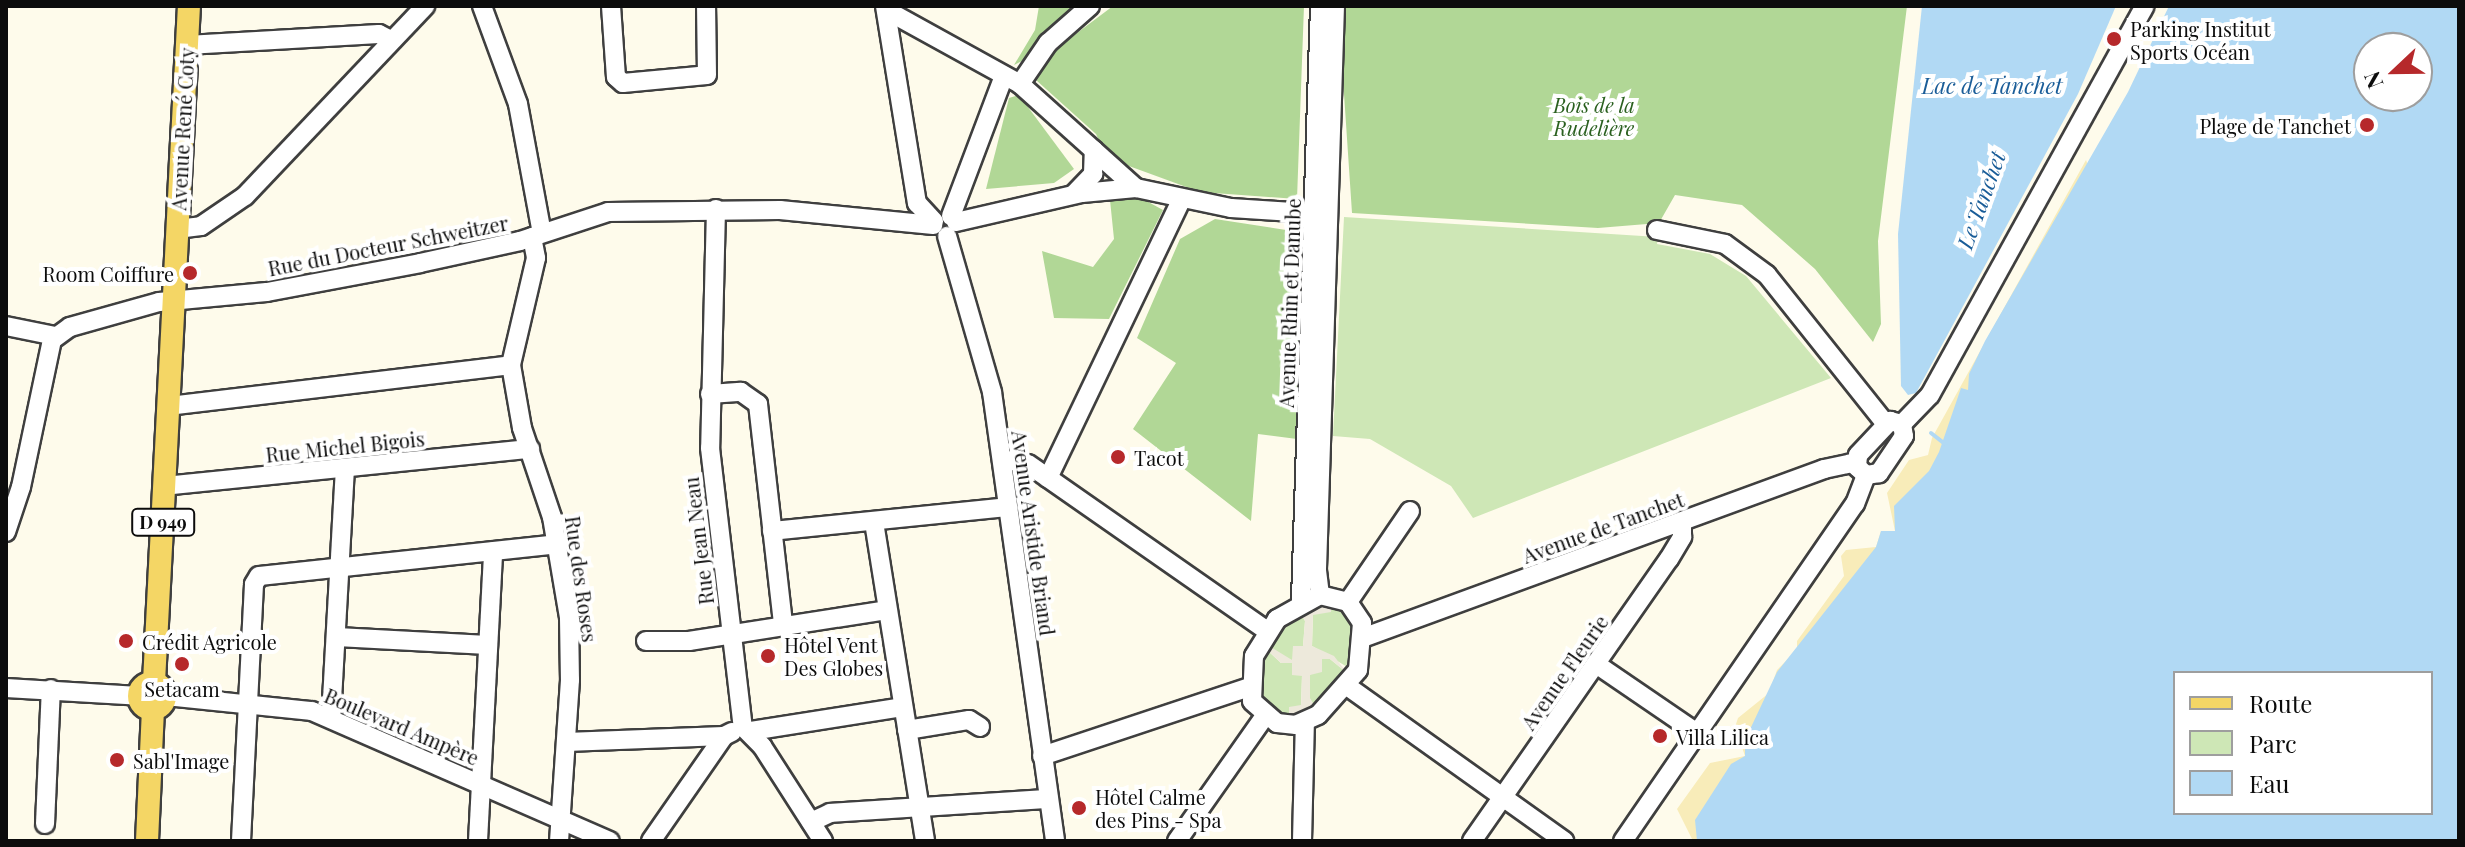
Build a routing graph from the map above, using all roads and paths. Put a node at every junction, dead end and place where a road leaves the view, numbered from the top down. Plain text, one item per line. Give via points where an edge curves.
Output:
1 (189, 6) edge
2 (425, 6) edge
3 (482, 6) edge
4 (611, 6) edge
5 (706, 6) edge
6 (1090, 6) edge
7 (1320, 6) edge
8 (1335, 6) edge
9 (2145, 6) edge
10 (885, 8) edge
11 (391, 40) junction
12 (187, 45) junction
13 (1012, 80) junction
14 (1094, 150) junction
15 (1136, 188) junction
16 (1072, 195) junction
17 (1182, 198) junction
18 (716, 209) junction
19 (1320, 214) junction
20 (944, 224) junction
21 (177, 229) junction
22 (1657, 230) dead end
23 (537, 235) junction
24 (174, 302) junction
25 (6, 326) edge
26 (55, 336) junction
27 (511, 365) junction
28 (710, 394) junction
29 (168, 406) junction
30 (1894, 424) junction
31 (530, 449) junction
32 (1002, 459) junction
33 (345, 468) junction
34 (1861, 468) junction
35 (1048, 478) junction
36 (164, 486) junction
37 (1008, 507) junction
38 (1410, 511) dead end
39 (874, 522) junction
40 (1682, 524) junction
41 (772, 531) junction
42 (6, 532) edge
43 (559, 544) junction
44 (493, 551) junction
45 (339, 566) junction
46 (1320, 595) junction
47 (1301, 601) junction
48 (1348, 602) junction
49 (887, 610) junction
50 (783, 625) junction
51 (1267, 631) junction
52 (731, 633) junction
53 (337, 637) junction
54 (1365, 637) junction
55 (646, 641) dead end
56 (488, 645) junction
57 (1596, 664) junction
58 (1347, 686) junction
59 (1249, 687) junction
60 (6, 688) edge
61 (51, 689) junction
62 (153, 696) junction
63 (248, 701) junction
64 (902, 707) junction
65 (1264, 717) junction
66 (331, 718) junction
67 (1305, 722) junction
68 (980, 727) dead end
69 (747, 729) junction
70 (907, 730) junction
71 (1697, 733) junction
72 (724, 736) junction
73 (566, 742) junction
74 (1042, 756) junction
75 (481, 784) junction
76 (1502, 797) junction
77 (1049, 799) junction
78 (919, 807) junction
79 (561, 820) junction
80 (811, 822) junction
81 (45, 824) dead end
82 (147, 841) edge
83 (241, 841) edge
84 (478, 841) edge
85 (559, 841) edge
86 (610, 841) edge
87 (651, 841) edge
88 (823, 841) edge
89 (925, 841) edge
90 (1055, 841) edge
91 (1177, 841) edge
92 (1302, 841) edge
93 (1472, 841) edge
94 (1564, 841) edge
95 (1623, 841) edge

1 - 12 main road, Avenue René Coty / D 949
2 - 11 street
3 - 23 street, Rue des Roses via 518,104
4 - 5 street via 616,77 623,83 707,75
6 - 13 street
7 - 19 street, Avenue Rhin et Danube
8 - 19 street, Avenue Rhin et Danube
9 - 30 street via 1930,395
10 - 13 street
10 - 20 street, Avenue Aristide Briand via 917,203
11 - 12 street via 379,34
11 - 21 street via 245,196 201,226
12 - 21 main road, Avenue René Coty / D 949
13 - 14 street
13 - 20 street
14 - 15 street
14 - 16 street via 1093,174
15 - 16 street, Rue du Docteur Schweitzer
15 - 17 street
16 - 20 street, Rue du Docteur Schweitzer
17 - 19 street
17 - 35 street
18 - 20 street, Rue du Docteur Schweitzer
18 - 23 street, Rue du Docteur Schweitzer via 608,212
18 - 28 street, Rue Jean Neau
19 - 46 street, Avenue Rhin et Danube
19 - 47 street, Avenue Rhin et Danube
20 - 32 street, Avenue Aristide Briand via 981,345
21 - 24 main road, Avenue René Coty / D 949
22 - 30 street via 1706,237 1744,256 1792,303 1852,383
23 - 24 street, Rue du Docteur Schweitzer via 343,278
23 - 27 street, Rue des Roses
24 - 26 street, Rue du Docteur Schweitzer via 70,327
24 - 29 main road, D 949
25 - 26 street
26 - 42 street
27 - 29 street
27 - 31 street, Rue des Roses
28 - 41 street via 741,392 758,404
28 - 52 street, Rue Jean Neau via 710,448
29 - 36 main road, D 949
30 - 34 street
30 - 34 street via 1904,436 1882,469
31 - 33 street, Rue Michel Bigois
31 - 43 street, Rue des Roses
32 - 35 street via 1028,464
32 - 37 street, Avenue Aristide Briand
33 - 36 street, Rue Michel Bigois
33 - 45 street
34 - 40 street, Avenue de Tanchet via 1835,465
34 - 71 street via 1855,504
35 - 51 street
36 - 62 main road, D 949
37 - 39 street
37 - 74 street, Avenue Aristide Briand
38 - 48 street
39 - 41 street
39 - 49 street
40 - 54 street, Avenue de Tanchet
40 - 57 street, Avenue Fleurie via 1682,537 1669,559
41 - 50 street
43 - 44 street
43 - 73 street, Rue des Roses via 571,646
44 - 45 street
44 - 56 street
45 - 53 street
45 - 63 street via 259,576 254,584
46 - 47 street
46 - 48 street
47 - 51 street
48 - 54 street
49 - 50 street
49 - 64 street
50 - 52 street
51 - 59 street via 1254,656
52 - 55 street via 689,641
52 - 69 street, Rue Jean Neau
53 - 56 street
53 - 66 street
54 - 58 street via 1358,670
56 - 75 street
57 - 71 street
57 - 76 street, Avenue Fleurie
58 - 67 street
58 - 76 street
59 - 65 street
59 - 74 street
60 - 61 street, Boulevard Ampère
61 - 62 street, Boulevard Ampère
61 - 81 street
62 - 63 street, Boulevard Ampère
62 - 82 main road, D 949
63 - 66 street, Boulevard Ampère
63 - 83 street
64 - 69 street
64 - 70 street
65 - 67 street via 1286,726
65 - 91 street
66 - 75 street, Boulevard Ampère
67 - 92 street
68 - 70 street via 969,720
69 - 72 street
69 - 80 street, Rue Jean Neau
70 - 78 street
71 - 95 street
72 - 73 street
72 - 87 street
73 - 79 street, Rue des Roses
74 - 77 street, Avenue Aristide Briand
75 - 79 street, Boulevard Ampère
75 - 84 street
76 - 93 street, Avenue Fleurie
76 - 94 street
77 - 78 street
77 - 90 street, Avenue Aristide Briand
78 - 80 street via 830,813
78 - 89 street
79 - 85 street, Rue des Roses
79 - 86 street, Boulevard Ampère
80 - 88 street, Rue Jean Neau

